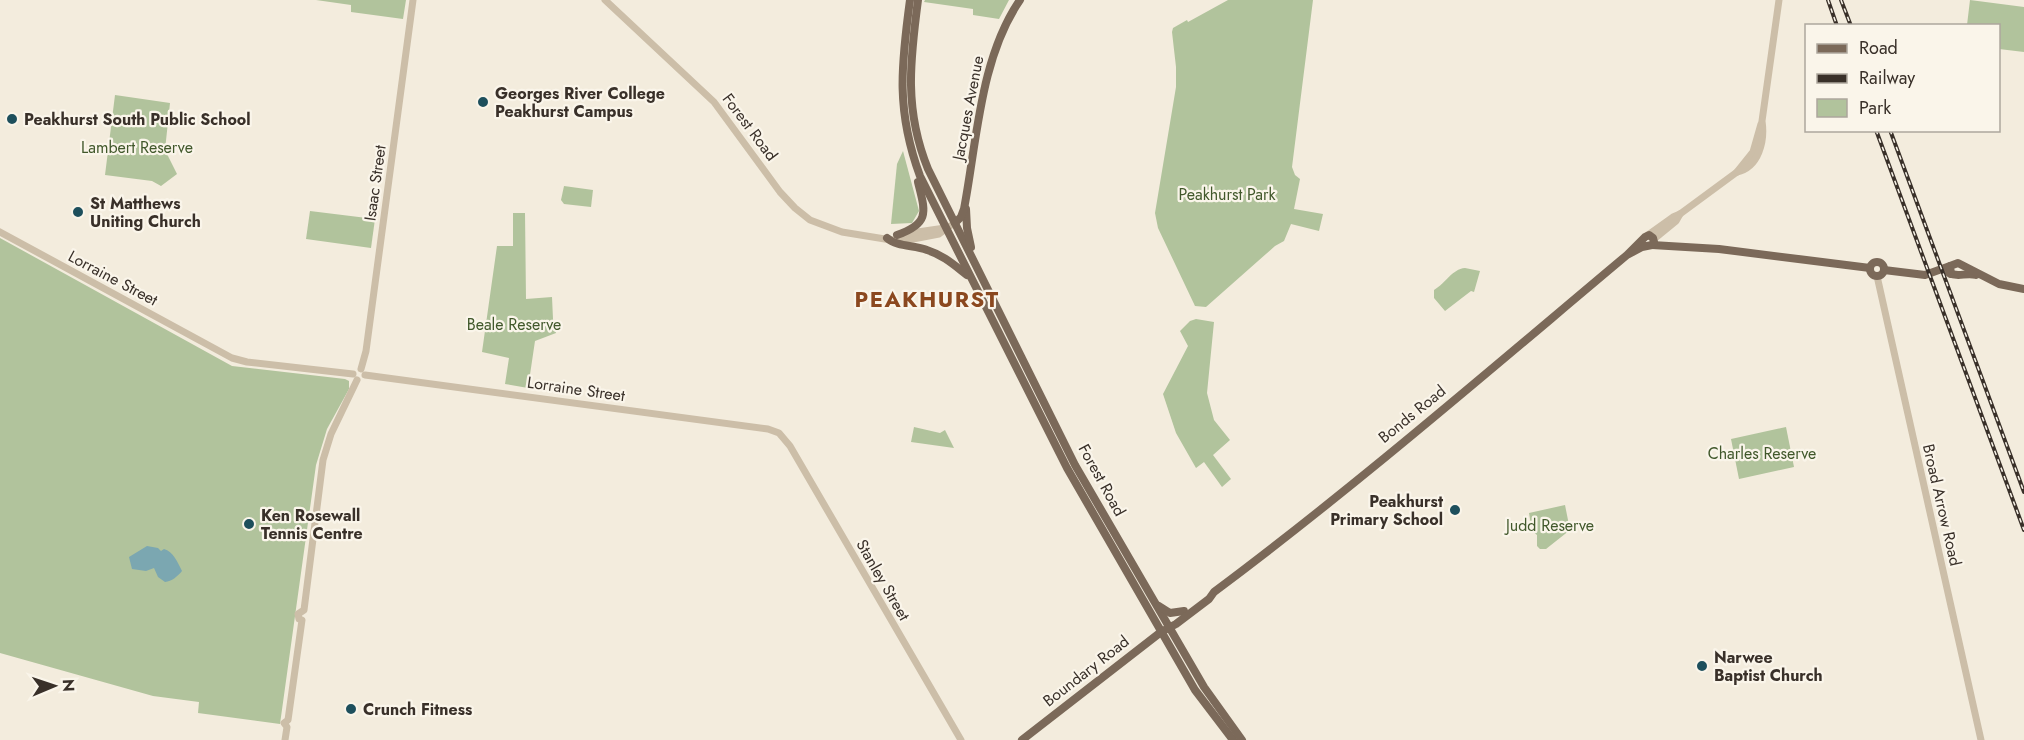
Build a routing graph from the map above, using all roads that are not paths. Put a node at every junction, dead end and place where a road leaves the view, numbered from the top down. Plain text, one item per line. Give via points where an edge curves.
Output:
1 (413, 0) edge
2 (605, 0) edge
3 (910, 0) edge
4 (918, 0) edge
5 (1020, 0) edge
6 (1779, 0) edge
7 (914, 159) junction
8 (966, 200) junction
9 (947, 208) junction
10 (1680, 214) junction
11 (955, 223) junction
12 (945, 228) junction
13 (0, 232) edge
14 (897, 235) junction
15 (887, 238) junction
16 (1651, 241) junction
17 (975, 264) junction
18 (1954, 272) junction
19 (1881, 273) junction
20 (970, 277) junction
21 (1982, 277) junction
22 (2024, 289) edge
23 (363, 372) junction
24 (355, 377) junction
25 (781, 435) joint
26 (1154, 601) junction
27 (1185, 614) junction
28 (1165, 629) junction
29 (1182, 649) junction
30 (285, 740) edge
31 (961, 740) edge
32 (1022, 740) edge
33 (1233, 740) edge
34 (1242, 740) edge
35 (1982, 740) edge

1 - 23 street, Isaac Street
2 - 15 street, Forest Road via 714,102 798,211 830,229
3 - 7 main road via 901,90
4 - 9 main road, Forest Road via 910,99 922,152
5 - 8 main road, Jacques Avenue via 1003,29 991,62
6 - 10 street via 1759,144 1737,172
7 - 12 main road
7 - 14 main road via 923,216 914,228
8 - 9 main road via 958,209
8 - 11 main road, Jacques Avenue via 962,216
8 - 17 main road
9 - 11 main road, Forest Road
10 - 16 street
10 - 16 street
11 - 12 street
11 - 17 main road, Forest Road
12 - 14 street, Forest Road
12 - 15 street, Forest Road via 939,234 919,238
12 - 20 main road, Forest Road
13 - 24 street, Lorraine Street via 232,358
14 - 15 street, Forest Road
15 - 20 main road via 938,254
16 - 19 main road, Bonds Road via 1870,268 1872,274
16 - 27 main road, Bonds Road via 1627,255 1362,475
17 - 26 main road, Forest Road via 1069,454
18 - 19 main road
18 - 21 main road
18 - 21 main road via 1963,269 1960,264
19 - 35 street, Broad Arrow Road
20 - 28 main road, Forest Road via 1067,468
21 - 22 main road
23 - 24 street via 356,370
23 - 25 street, Lorraine Street via 768,429
24 - 30 street via 323,460 304,610 308,616 302,620
25 - 31 street, Stanley Street
26 - 27 main road via 1170,614
26 - 28 main road, Forest Road
27 - 28 main road, Bonds Road
27 - 29 main road via 1179,632
28 - 29 main road, Forest Road
28 - 32 main road, Boundary Road
28 - 33 main road, Forest Road via 1200,697
29 - 34 main road, Forest Road via 1213,702

